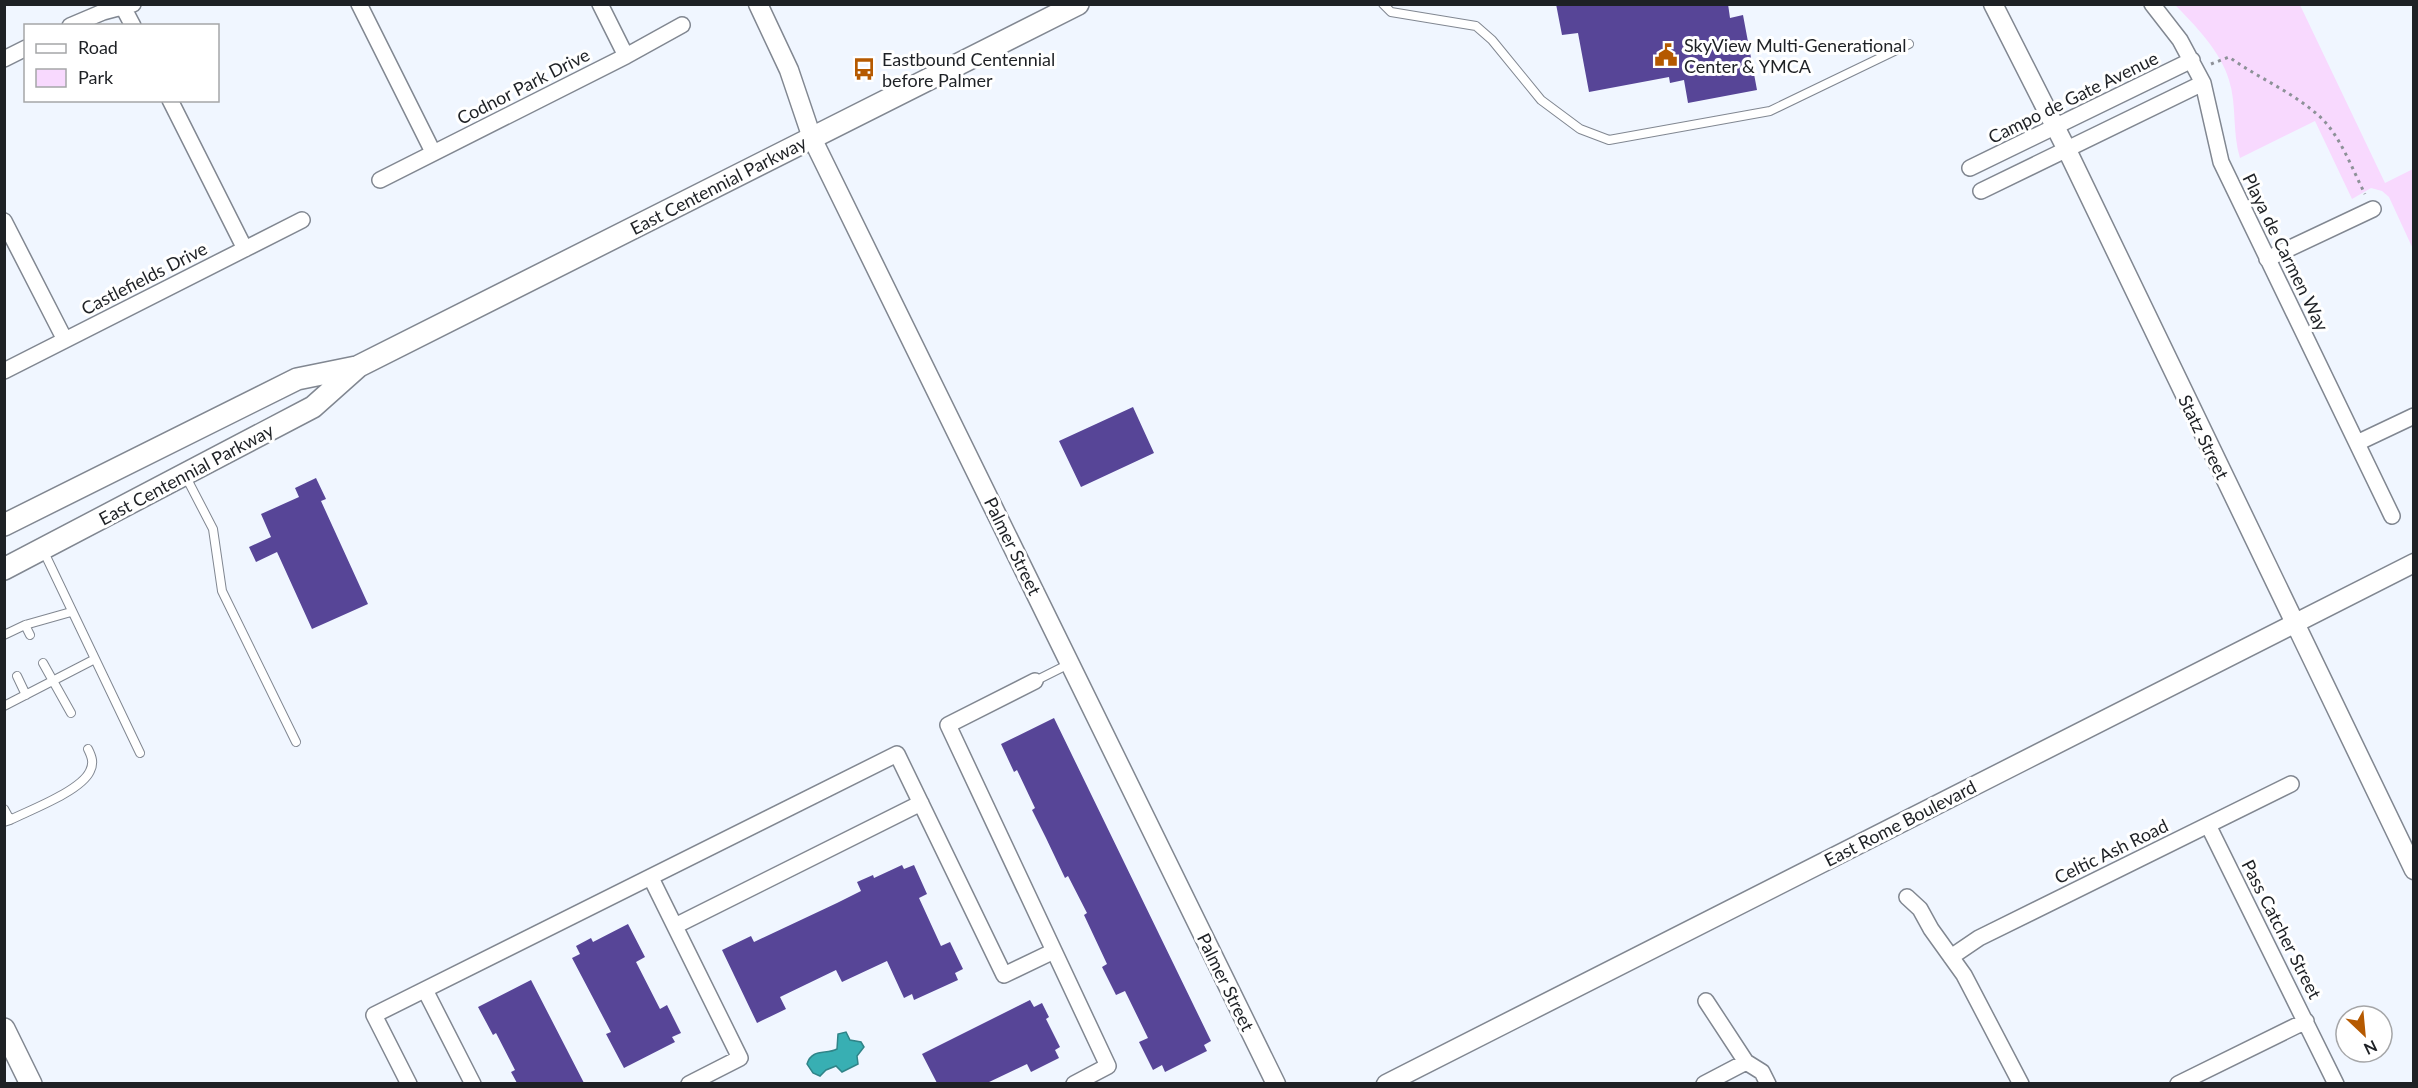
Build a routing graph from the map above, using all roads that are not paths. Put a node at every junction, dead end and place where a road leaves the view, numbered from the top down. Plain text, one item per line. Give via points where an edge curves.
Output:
1 (359, 4) edge
2 (600, 4) edge
3 (758, 4) edge
4 (1078, 4) edge
5 (1383, 4) edge
6 (1993, 4) edge
7 (2152, 4) edge
8 (128, 6) edge
9 (75, 24) edge
10 (132, 24) edge
11 (681, 25) dead end
12 (1909, 44) dead end
13 (24, 49) edge
14 (626, 56) junction
15 (4, 58) edge
16 (2192, 60) junction
17 (2203, 83) junction
18 (171, 102) edge
19 (2055, 127) junction
20 (812, 138) junction
21 (2067, 150) junction
22 (433, 152) junction
23 (1970, 168) dead end
24 (380, 180) dead end
25 (1981, 191) dead end
26 (2373, 209) road end
27 (4, 220) edge
28 (302, 220) dead end
29 (244, 249) junction
30 (2267, 259) junction
31 (65, 340) junction
32 (359, 366) junction
33 (4, 371) edge
34 (2414, 416) edge
35 (2357, 443) junction
36 (185, 475) junction
37 (2392, 516) dead end
38 (4, 525) edge
39 (43, 550) junction
40 (2414, 563) edge
41 (4, 569) edge
42 (71, 612) junction
43 (2294, 624) junction
44 (25, 625) junction
45 (4, 635) edge
46 (30, 635) dead end
47 (95, 659) junction
48 (43, 663) dead end
49 (1070, 664) junction
50 (17, 676) dead end
51 (52, 681) junction
52 (1035, 681) joint
53 (26, 695) junction
54 (4, 706) edge
55 (71, 713) dead end
56 (296, 742) dead end
57 (88, 749) dead end
58 (140, 753) dead end
59 (2291, 784) dead end
60 (921, 803) junction
61 (4, 808) edge
62 (7, 821) edge
63 (2208, 825) junction
64 (2414, 870) edge
65 (651, 878) junction
66 (1907, 897) dead end
67 (675, 926) junction
68 (1054, 951) junction
69 (1951, 957) junction
70 (424, 990) junction
71 (1706, 1000) dead end
72 (2306, 1020) junction
73 (4, 1029) edge
74 (1746, 1062) junction
75 (31, 1083) edge
76 (409, 1083) edge
77 (473, 1083) edge
78 (689, 1083) edge
79 (1074, 1083) edge
80 (1276, 1083) edge
81 (1386, 1083) edge
82 (1704, 1083) edge
83 (1768, 1083) edge
84 (2021, 1083) edge
85 (2178, 1083) edge
86 (2337, 1083) edge

1 - 22 street
2 - 14 street
3 - 20 street, Palmer Street via 789,70
4 - 20 main road, East Centennial Parkway
5 - 12 lane via 1391,12 1476,26 1542,100 1580,129 1609,140 1770,111
6 - 19 street, Statz Street
7 - 16 street, Playa de Carmen Way
8 - 9 street
8 - 10 street
11 - 14 street, Codnor Park Drive
13 - 15 street
14 - 22 street, Codnor Park Drive
16 - 17 street, Playa de Carmen Way
16 - 19 street, Campo de Gate Avenue
17 - 21 street
17 - 30 street, Playa de Carmen Way via 2221,162
18 - 29 street
19 - 21 street, Statz Street
19 - 23 street, Campo de Gate Avenue
20 - 32 main road, East Centennial Parkway
20 - 49 street, Palmer Street
21 - 25 street
21 - 43 street, Statz Street
22 - 24 street, Codnor Park Drive
26 - 30 street
27 - 31 street
28 - 29 street, Castlefields Drive
29 - 31 street, Castlefields Drive
30 - 35 street, Playa de Carmen Way
31 - 33 street, Castlefields Drive
32 - 36 main road, East Centennial Parkway via 313,407
32 - 38 main road, East Centennial Parkway via 297,380
34 - 35 street
35 - 37 street, Playa de Carmen Way
36 - 39 main road, East Centennial Parkway
36 - 56 lane via 213,529 222,591
39 - 41 main road, East Centennial Parkway
39 - 42 lane
40 - 43 street, East Rome Boulevard
42 - 44 lane
42 - 47 lane
43 - 64 street, Statz Street
43 - 81 street, East Rome Boulevard
44 - 45 lane
44 - 46 lane
47 - 51 lane
47 - 58 lane
48 - 51 lane
49 - 52 lane
49 - 80 street, Palmer Street
50 - 53 lane
51 - 53 lane
51 - 55 lane
52 - 68 street via 948,725
53 - 54 lane
57 - 62 lane via 93,759 87,778
59 - 63 street, Celtic Ash Road
60 - 65 street via 897,754
60 - 67 street
60 - 68 street via 1004,975
61 - 62 lane
63 - 69 street, Celtic Ash Road via 1979,938
63 - 72 street, Pass Catcher Street
65 - 67 street
65 - 70 street
66 - 69 street via 1920,909
67 - 78 street via 740,1058
68 - 79 street via 1108,1066
69 - 84 street via 1969,983
70 - 76 street via 374,1015
70 - 77 street
71 - 74 street
72 - 85 street
72 - 86 street, Pass Catcher Street
73 - 75 main road
74 - 82 street
74 - 83 street via 1762,1072

